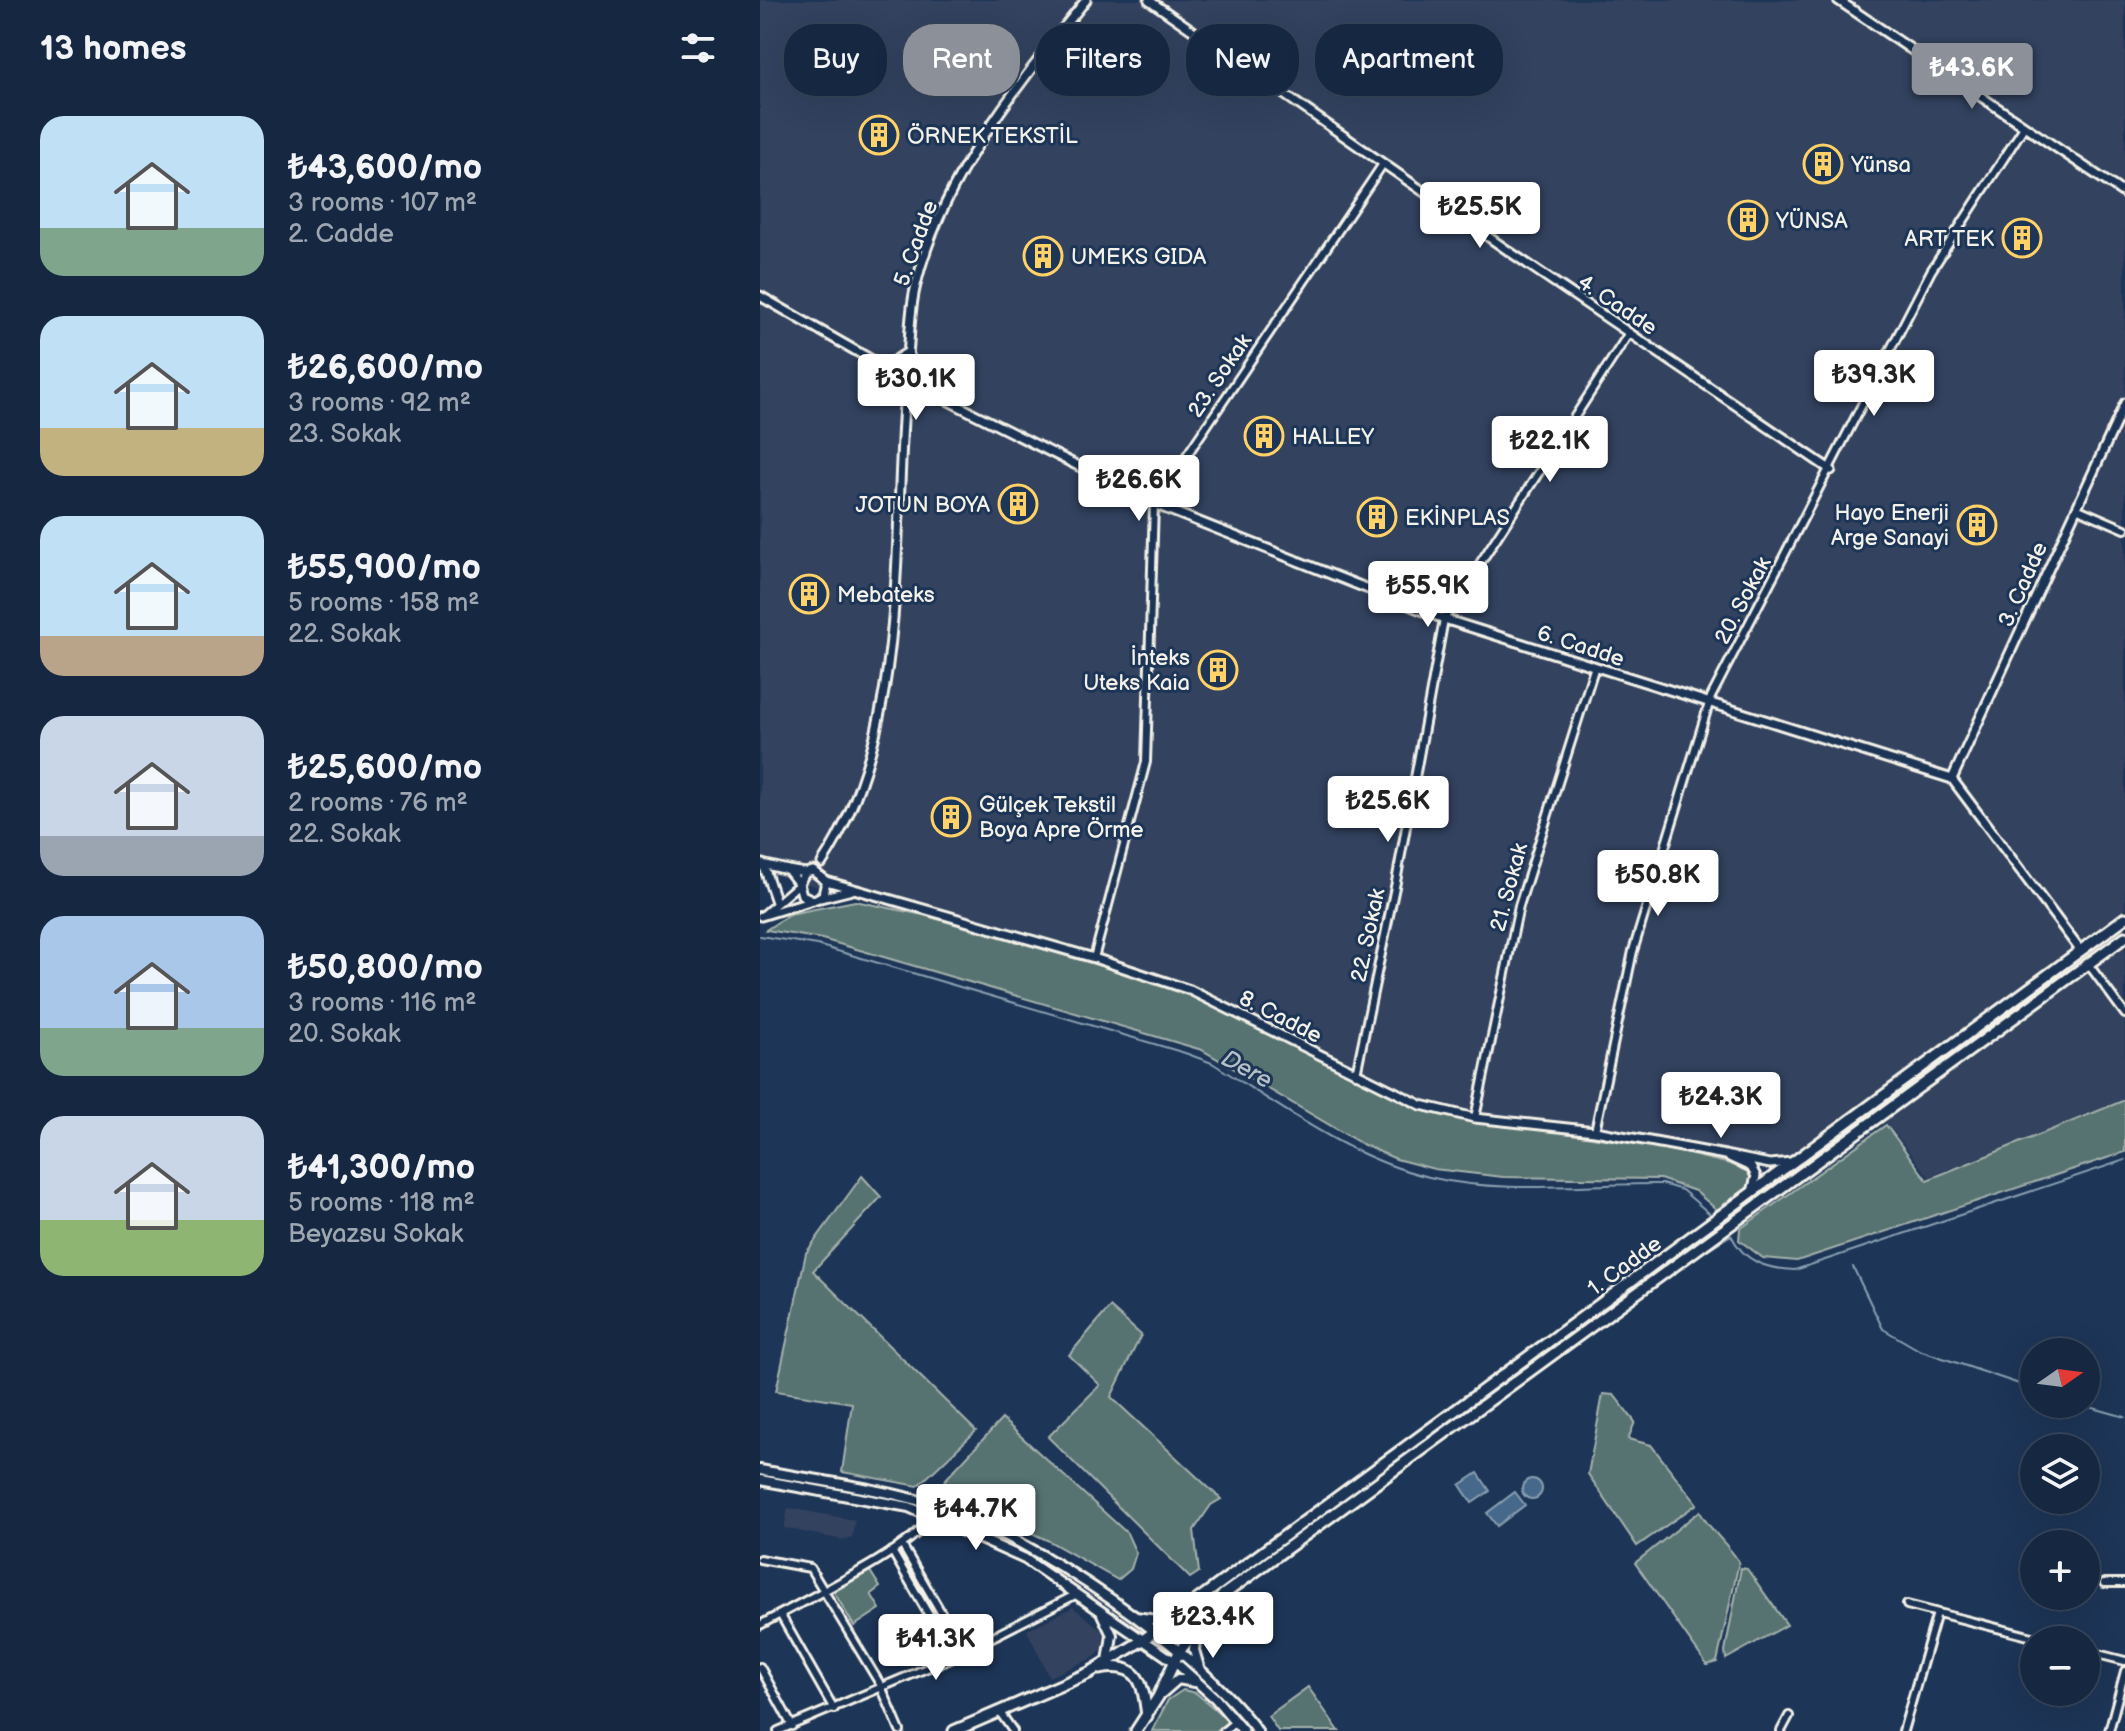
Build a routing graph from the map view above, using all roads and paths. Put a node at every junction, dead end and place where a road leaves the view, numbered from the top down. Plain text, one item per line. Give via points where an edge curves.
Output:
1 (1086, 0) edge
2 (1149, 0) edge
3 (1838, 0) edge
4 (2024, 127) junction
5 (1383, 164) junction
6 (2125, 194) edge
7 (760, 296) edge
8 (1629, 333) junction
9 (908, 352) junction
10 (885, 367) junction
11 (905, 379) junction
12 (924, 388) junction
13 (902, 400) junction
14 (2125, 403) edge
15 (1831, 470) junction
16 (1154, 504) junction
17 (2076, 508) junction
18 (2125, 529) edge
19 (1444, 619) junction
20 (1594, 669) junction
21 (1709, 703) junction
22 (1952, 779) junction
23 (822, 863) junction
24 (762, 864) edge
25 (788, 870) junction
26 (807, 872) junction
27 (824, 878) junction
28 (799, 884) junction
29 (854, 889) junction
30 (816, 899) junction
31 (776, 902) junction
32 (761, 917) edge
33 (2125, 918) edge
34 (2125, 937) edge
35 (2080, 950) junction
36 (1094, 958) junction
37 (2089, 965) junction
38 (2125, 1014) edge
39 (1356, 1074) junction
40 (1475, 1118) junction
41 (1595, 1131) junction
42 (1725, 1155) junction
43 (1794, 1162) junction
44 (1752, 1193) junction
45 (760, 1470) edge
46 (760, 1480) edge
47 (934, 1505) junction
48 (931, 1516) junction
49 (902, 1545) junction
50 (1031, 1549) junction
51 (892, 1551) junction
52 (760, 1559) edge
53 (1025, 1559) junction
54 (2104, 1583) dead end
55 (2125, 1583) edge
56 (825, 1588) junction
57 (1077, 1594) junction
58 (1907, 1605) dead end
59 (1100, 1610) junction
60 (1937, 1613) junction
61 (780, 1614) junction
62 (1128, 1614) junction
63 (1178, 1614) junction
64 (760, 1625) edge
65 (1197, 1625) junction
66 (1153, 1633) junction
67 (2020, 1634) edge
68 (1143, 1640) junction
69 (964, 1652) junction
70 (1179, 1652) junction
71 (2100, 1655) edge
72 (953, 1657) junction
73 (2125, 1661) edge
74 (1108, 1662) junction
75 (1175, 1662) junction
76 (760, 1667) edge
77 (1201, 1671) junction
78 (2125, 1671) edge
79 (1089, 1673) junction
80 (1200, 1684) junction
81 (882, 1689) junction
82 (1158, 1697) junction
83 (2117, 1700) junction
84 (2125, 1703) edge
85 (834, 1709) junction
86 (999, 1711) junction
87 (1147, 1716) junction
88 (1789, 1716) dead end
89 (1236, 1721) junction
90 (792, 1726) junction
91 (778, 1731) edge
92 (900, 1731) edge
93 (954, 1731) edge
94 (1013, 1731) edge
95 (1136, 1731) edge
96 (1224, 1731) edge
97 (1243, 1731) edge
98 (1257, 1731) edge
99 (1781, 1731) edge
100 (1903, 1731) edge
101 (2109, 1731) edge

1 - 9 street, 5. Cadde via 1001,111 964,170 919,275
2 - 5 street, 4. Cadde
3 - 4 street
4 - 6 street
4 - 15 street, 20. Sokak via 1931,271
5 - 8 street, 4. Cadde
5 - 16 street, 23. Sokak
7 - 10 street, 6. Cadde
8 - 15 street, 4. Cadde
8 - 19 street, 22. Sokak
9 - 10 street
9 - 11 street, 5. Cadde
9 - 12 street
10 - 11 street, 6. Cadde
11 - 12 street, 6. Cadde
11 - 13 street, 5. Cadde
12 - 13 street
12 - 16 street, 6. Cadde
13 - 23 street, 5. Cadde via 889,654 862,783
14 - 17 street, 3. Cadde
15 - 21 street, 20. Sokak
16 - 19 street, 6. Cadde
16 - 36 street via 1146,762
17 - 18 street
17 - 22 street, 3. Cadde
19 - 20 street, 6. Cadde
19 - 39 street, 22. Sokak
20 - 21 street, 6. Cadde
20 - 40 street, 21. Sokak via 1519,906
21 - 22 street, 6. Cadde
21 - 41 street, 20. Sokak via 1633,951
22 - 35 street
23 - 26 street
23 - 27 street
24 - 25 street
24 - 31 street
25 - 26 street
25 - 28 street
26 - 27 street
26 - 28 street
27 - 29 street, 8. Cadde
27 - 30 street via 825,892
28 - 30 street via 802,895
28 - 31 street
29 - 30 street
29 - 36 street, 8. Cadde
30 - 32 street
31 - 32 street
33 - 35 main road, 1. Cadde
34 - 37 main road, 1. Cadde
35 - 43 main road, 1. Cadde
36 - 39 street, 8. Cadde via 1190,990
37 - 38 street
37 - 65 main road, 1. Cadde via 1248,1576
39 - 40 street, 8. Cadde via 1421,1105
40 - 41 street, 8. Cadde
41 - 42 street, 8. Cadde
42 - 43 street, 8. Cadde via 1770,1164
42 - 44 street, 8. Cadde via 1751,1167 1756,1176
43 - 44 main road, 1. Cadde
44 - 63 main road, 1. Cadde
45 - 47 main road
46 - 48 main road via 909,1507
47 - 48 main road
47 - 50 main road
48 - 49 street via 925,1529
48 - 53 main road
49 - 51 street
49 - 69 street
50 - 53 main road
50 - 62 main road
51 - 56 street
51 - 72 street
52 - 56 street via 810,1568
53 - 57 main road
54 - 55 street
56 - 61 street
56 - 81 street
57 - 59 main road
57 - 69 street
58 - 60 street
59 - 68 main road
59 - 74 main road via 1112,1635
60 - 67 street
60 - 100 street
61 - 64 street
61 - 85 street
62 - 63 main road via 1156,1620
62 - 66 main road
63 - 66 main road, 1. Cadde
65 - 70 main road, 1. Cadde
65 - 77 main road via 1194,1650
66 - 68 main road, 1. Cadde
66 - 70 main road
68 - 74 main road, 1. Cadde
68 - 75 main road
69 - 72 street
70 - 75 main road, 1. Cadde
70 - 77 main road
71 - 73 street
72 - 81 street
74 - 79 main road, 1. Cadde
75 - 80 main road
75 - 82 main road, 1. Cadde
76 - 90 street
77 - 98 main road
78 - 83 street
79 - 86 main road
79 - 87 main road via 1114,1667 1131,1671 1141,1682
80 - 82 main road via 1178,1679
80 - 89 main road
81 - 85 street
81 - 92 street
82 - 87 main road, 1. Cadde
83 - 84 street
83 - 101 street
85 - 90 street
86 - 93 main road
86 - 94 street
87 - 95 main road, 1. Cadde
88 - 99 street
89 - 96 street
89 - 97 main road
90 - 91 street

